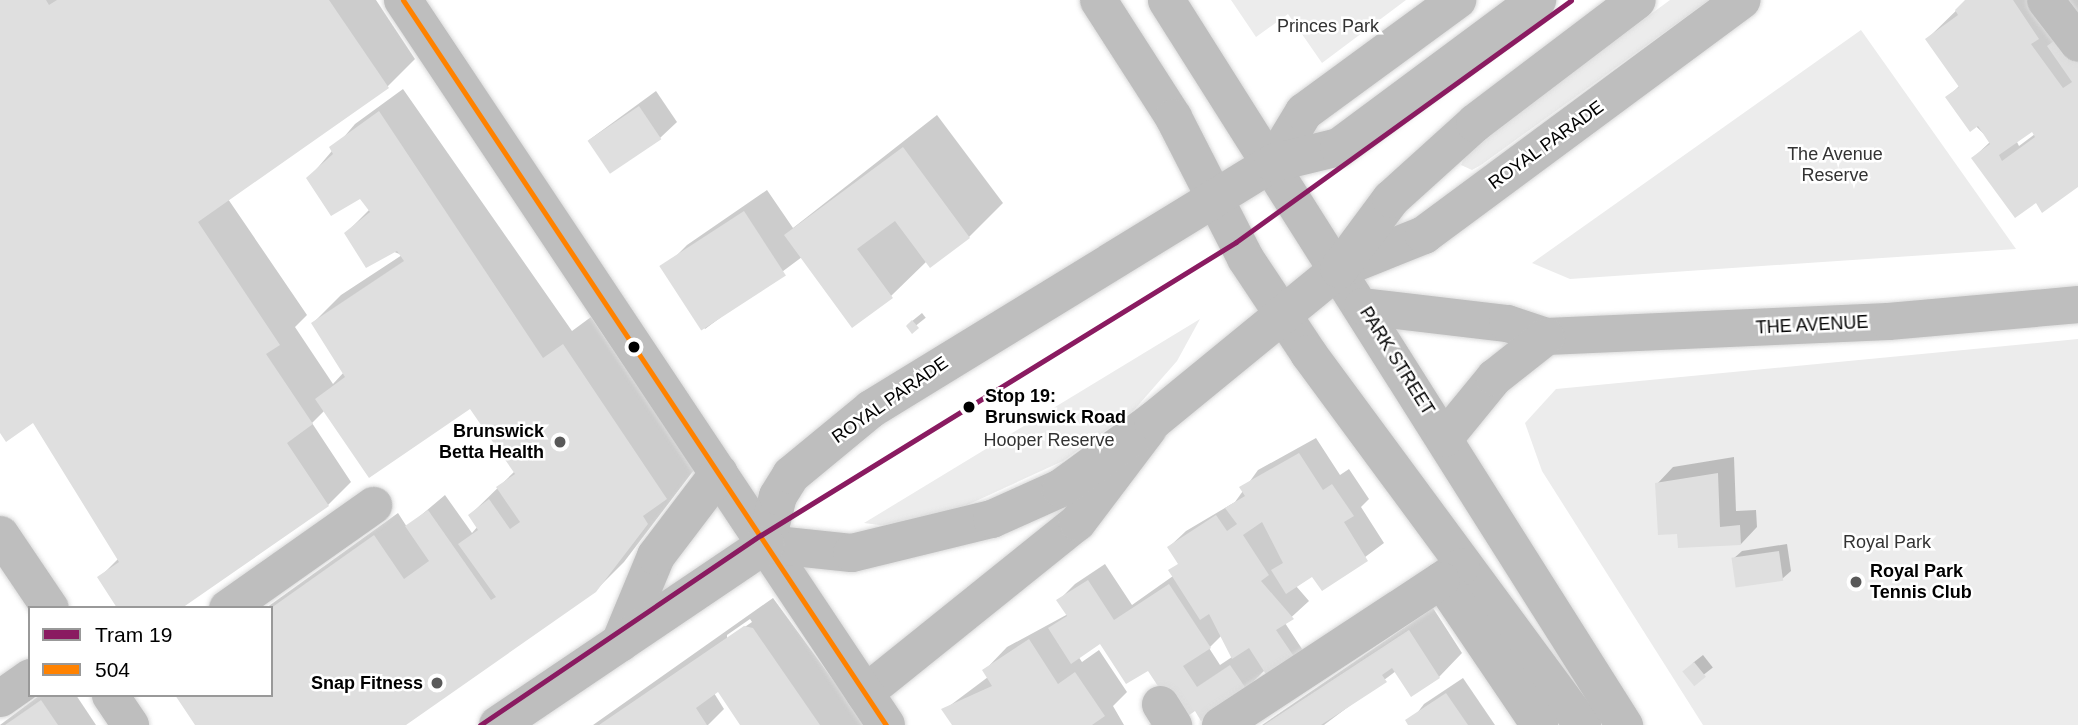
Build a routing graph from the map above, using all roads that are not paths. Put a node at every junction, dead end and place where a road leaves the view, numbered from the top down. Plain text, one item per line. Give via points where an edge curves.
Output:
1 (402, 0) edge
2 (1098, 0) edge
3 (1166, 0) edge
4 (1457, 0) edge
5 (1537, 0) edge
6 (1637, 0) edge
7 (1742, 0) edge
8 (2045, 0) edge
9 (2078, 43) edge
10 (1273, 163) junction
11 (1212, 201) junction
12 (1339, 269) junction
13 (2078, 304) edge
14 (1362, 306) junction
15 (1282, 314) junction
16 (1546, 336) junction
17 (1153, 421) junction
18 (1444, 438) junction
19 (719, 473) junction
20 (373, 505) dead end
21 (0, 534) edge
22 (766, 544) junction
23 (1452, 572) junction
24 (49, 606) edge
25 (231, 606) edge
26 (620, 643) junction
27 (28, 678) edge
28 (864, 693) junction
29 (111, 697) edge
30 (0, 698) edge
31 (130, 725) edge
32 (498, 725) edge
33 (886, 725) edge
34 (1220, 725) edge
35 (1539, 725) edge
36 (1582, 725) edge
37 (1624, 725) edge

1 - 19 main road
2 - 11 street via 1173,117
3 - 10 street, PARK STREET
4 - 10 main road, ROYAL PARADE via 1304,112
5 - 10 main road, ROYAL PARADE via 1339,147
6 - 12 main road, ROYAL PARADE via 1475,123 1391,199
7 - 12 main road, ROYAL PARADE via 1424,235
8 - 9 street
10 - 11 main road, ROYAL PARADE
10 - 12 street, PARK STREET
11 - 15 street
11 - 22 main road, ROYAL PARADE via 1077,278 854,421 791,475 778,496
12 - 14 street, PARK STREET
12 - 15 main road, ROYAL PARADE
13 - 16 street, THE AVENUE via 1888,321
14 - 16 street, THE AVENUE via 1507,323
14 - 18 street, PARK STREET
15 - 17 main road, ROYAL PARADE
15 - 23 street
16 - 18 street via 1494,377
17 - 22 main road, ROYAL PARADE via 1061,488 992,519 843,554
17 - 28 street, ROYAL PARADE via 1077,522
18 - 37 street, PARK STREET
19 - 22 main road
19 - 26 main road via 656,555
20 - 25 street
21 - 24 street
22 - 26 main road
22 - 28 main road
23 - 34 street
23 - 35 street
23 - 36 street
26 - 32 main road
27 - 30 street
28 - 33 main road
29 - 31 street

